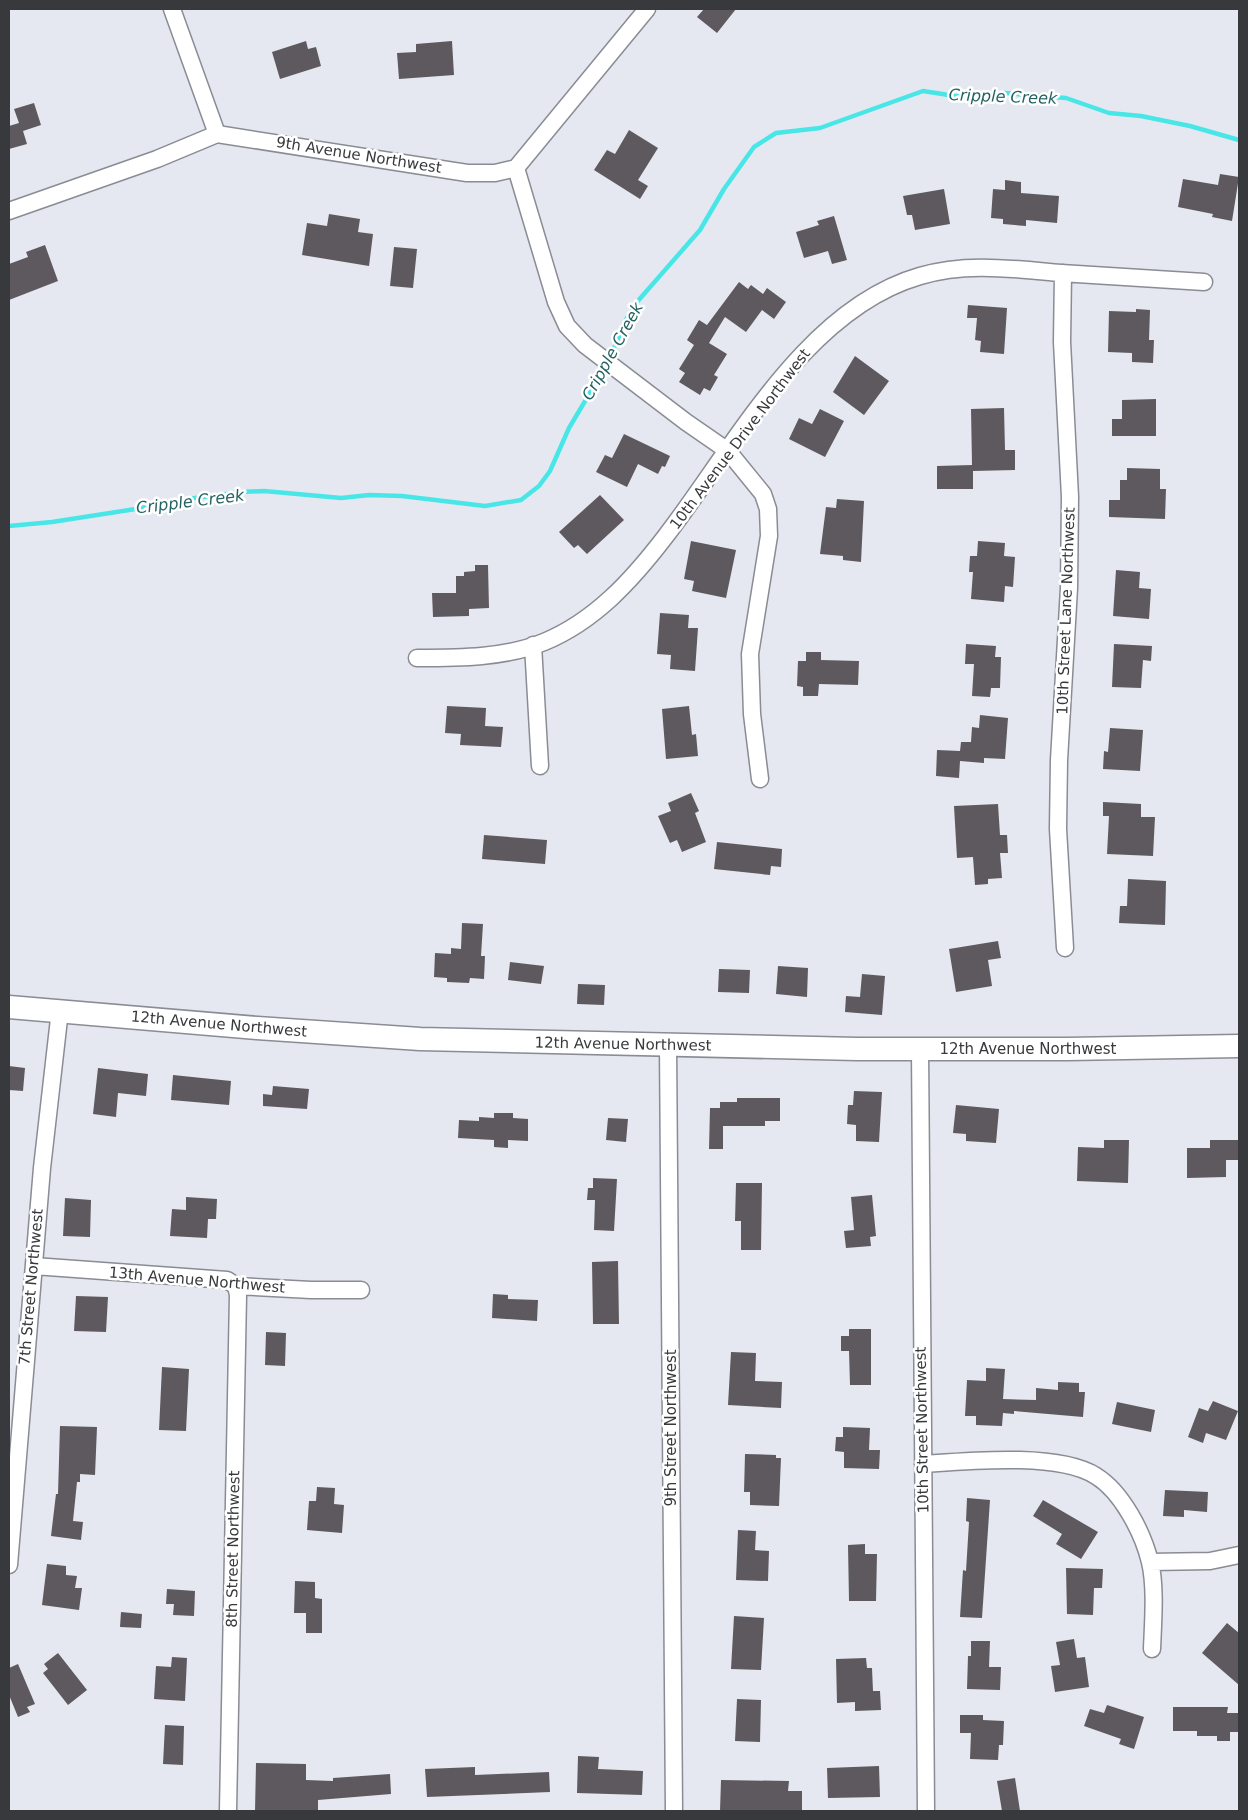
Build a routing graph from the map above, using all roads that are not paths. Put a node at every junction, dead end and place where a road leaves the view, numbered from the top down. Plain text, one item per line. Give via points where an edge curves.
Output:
1 (172, 9) edge
2 (647, 9) edge
3 (217, 134) junction
4 (516, 168) junction
5 (9, 211) edge
6 (1063, 273) junction
7 (1204, 282) dead end
8 (728, 450) junction
9 (534, 645) junction
10 (417, 658) dead end
11 (540, 766) dead end
12 (760, 779) dead end
13 (1065, 948) dead end
14 (9, 1007) edge
15 (60, 1010) junction
16 (668, 1045) junction
17 (1239, 1046) edge
18 (920, 1049) junction
19 (34, 1266) junction
20 (236, 1286) junction
21 (361, 1290) dead end
22 (923, 1464) junction
23 (1239, 1555) edge
24 (1150, 1562) junction
25 (9, 1565) edge
26 (1152, 1649) dead end
27 (228, 1811) edge
28 (674, 1811) edge
29 (926, 1811) edge

1 - 3 street
2 - 4 street
3 - 4 street, 9th Avenue Northwest via 467,173 496,173
3 - 5 street via 157,159
4 - 8 street via 556,302 567,326 585,344 686,422
6 - 7 street, 10th Avenue Drive Northwest
6 - 8 street, 10th Avenue Drive Northwest via 997,267 950,269 920,275 874,294 807,349
6 - 13 street, 10th Street Lane Northwest via 1062,342 1070,497 1058,829
8 - 9 street, 10th Avenue Drive Northwest via 688,508 630,581 586,619
8 - 12 street via 763,494 769,520 750,654 752,714
9 - 10 street, 10th Avenue Drive Northwest via 482,656
9 - 11 street
14 - 15 main road, 12th Avenue Northwest
15 - 16 main road, 12th Avenue Northwest via 420,1039
15 - 19 street, 7th Street Northwest
16 - 18 main road, 12th Avenue Northwest
16 - 28 street, 9th Street Northwest
17 - 18 main road, 12th Avenue Northwest
18 - 22 street, 10th Street Northwest
19 - 20 street, 13th Avenue Northwest via 227,1280
19 - 25 street, 7th Street Northwest
20 - 21 street, 13th Avenue Northwest
20 - 27 street, 8th Street Northwest
22 - 24 street via 1036,1462 1067,1465 1095,1475 1113,1488 1122,1501
22 - 29 street, 10th Street Northwest
23 - 24 street via 1210,1561
24 - 26 street

